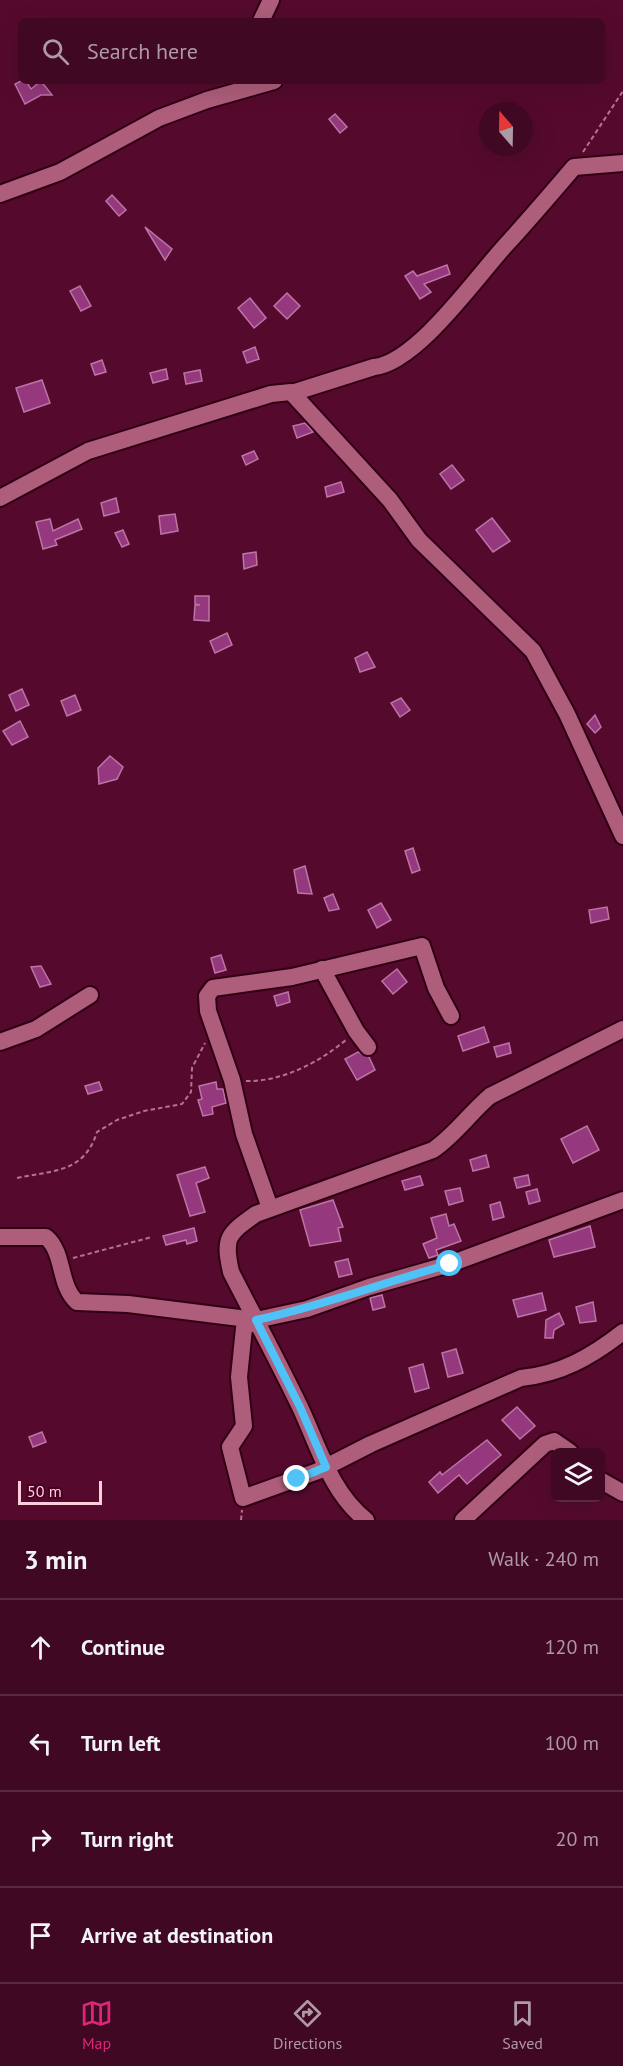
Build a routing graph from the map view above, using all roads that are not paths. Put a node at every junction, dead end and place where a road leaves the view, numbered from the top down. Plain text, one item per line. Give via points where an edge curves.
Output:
1 (271, 0) edge
2 (262, 18) edge
3 (220, 84) edge
4 (263, 84) edge
5 (207, 100) junction
6 (623, 163) edge
7 (0, 194) edge
8 (292, 393) junction
9 (0, 498) edge
10 (623, 836) edge
11 (322, 969) junction
12 (90, 995) dead end
13 (451, 1016) dead end
14 (623, 1029) edge
15 (0, 1042) edge
16 (368, 1047) dead end
17 (623, 1200) edge
18 (270, 1208) junction
19 (0, 1237) edge
20 (256, 1320) junction
21 (623, 1332) edge
22 (564, 1448) edge
23 (326, 1467) junction
24 (605, 1483) edge
25 (623, 1493) edge
26 (366, 1520) edge
27 (463, 1520) edge

1 - 2 street
3 - 5 street
4 - 5 street
5 - 7 street via 159,118 60,172
6 - 8 street via 574,167 429,333 387,366
8 - 9 street via 270,394 88,451
8 - 10 street via 390,500 419,540 533,651 567,714
11 - 13 street via 424,946 436,988
11 - 16 street
11 - 18 street via 213,988 207,996 244,1134
12 - 15 street via 36,1029
14 - 18 street via 490,1096 451,1138 433,1150
17 - 20 street via 450,1264 307,1309
18 - 20 street via 232,1230 226,1250 231,1272
19 - 20 street via 46,1237 53,1243 67,1288 77,1302 128,1304
20 - 23 street
20 - 23 street via 244,1328 239,1377 244,1426 230,1447 243,1498
21 - 23 street via 576,1364 544,1376 521,1378
22 - 27 street via 554,1441 545,1444
23 - 26 street via 354,1511
24 - 25 street

